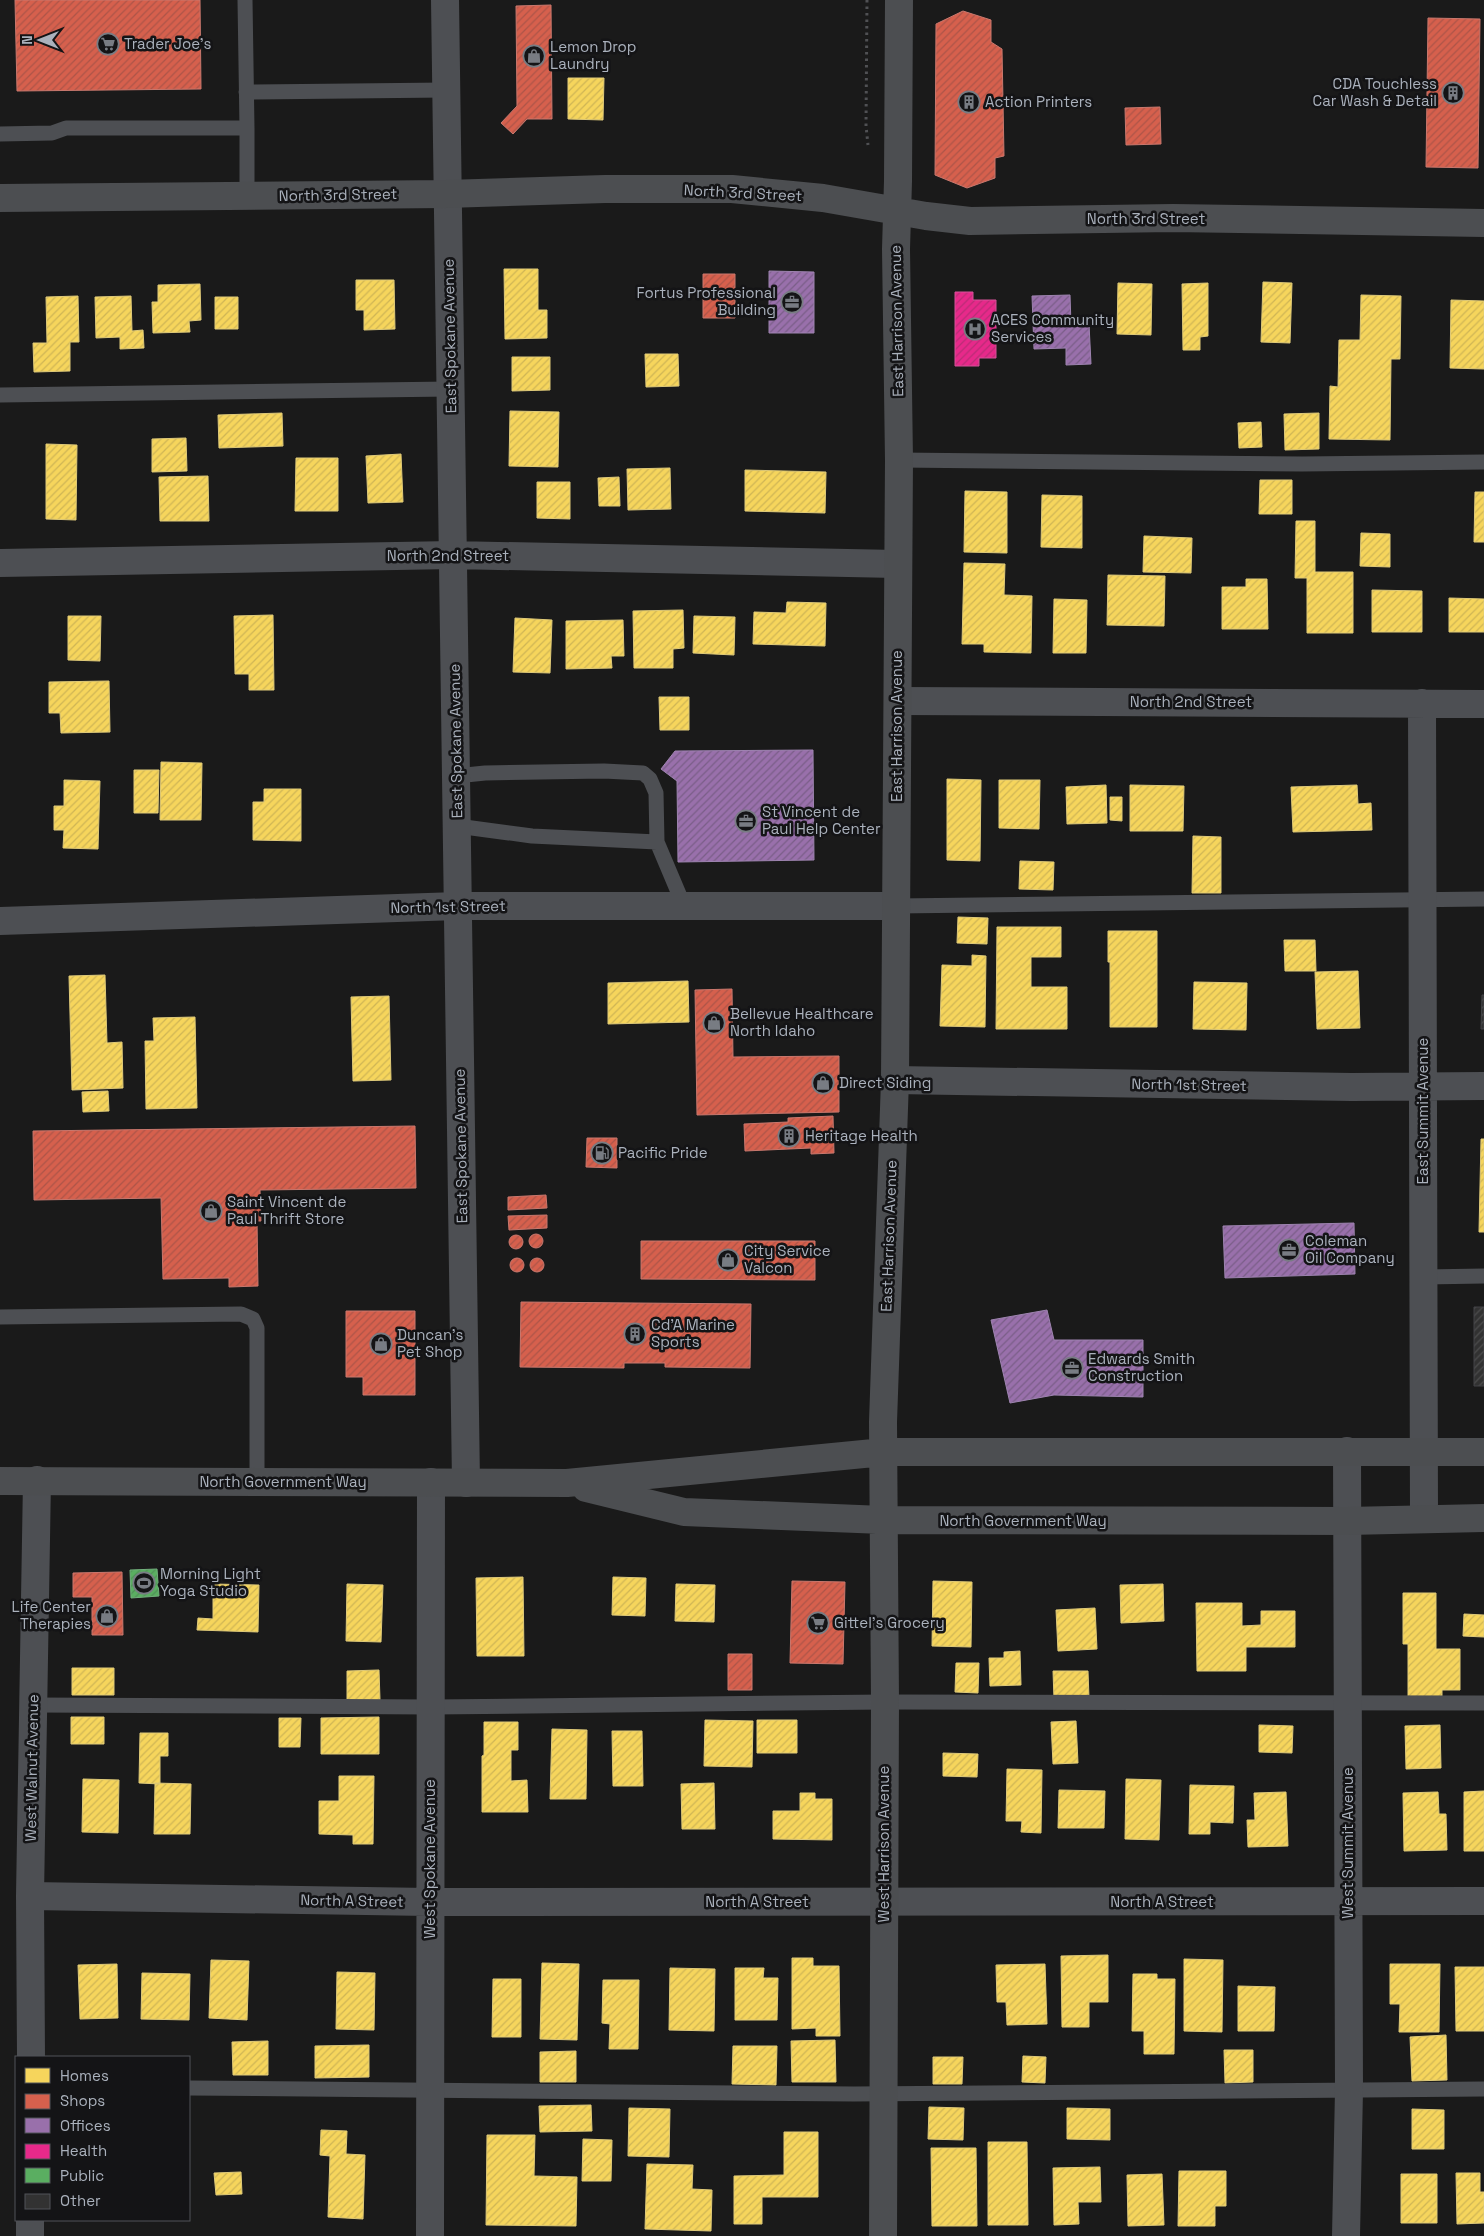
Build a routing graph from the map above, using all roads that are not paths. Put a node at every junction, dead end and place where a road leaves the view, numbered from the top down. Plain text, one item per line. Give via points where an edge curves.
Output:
1 (245, 0) edge
2 (445, 0) edge
3 (899, 0) edge
4 (446, 90) junction
5 (246, 92) junction
6 (247, 128) junction
7 (0, 134) edge
8 (446, 194) junction
9 (247, 196) junction
10 (0, 198) edge
11 (897, 211) junction
12 (1484, 223) edge
13 (451, 389) junction
14 (0, 395) edge
15 (899, 460) junction
16 (1484, 462) edge
17 (453, 555) junction
18 (0, 563) edge
19 (897, 564) junction
20 (898, 701) junction
21 (1422, 703) junction
22 (1484, 704) edge
23 (456, 776) junction
24 (457, 826) junction
25 (657, 842) junction
26 (1423, 898) junction
27 (1484, 899) edge
28 (458, 906) junction
29 (684, 906) junction
30 (897, 906) junction
31 (0, 921) edge
32 (895, 1080) junction
33 (1484, 1086) edge
34 (1423, 1087) junction
35 (1484, 1276) edge
36 (1424, 1277) junction
37 (0, 1318) edge
38 (1347, 1451) junction
39 (884, 1452) junction
40 (1425, 1452) junction
41 (1484, 1452) edge
42 (37, 1480) junction
43 (0, 1481) edge
44 (257, 1482) junction
45 (431, 1482) junction
46 (466, 1483) junction
47 (567, 1483) junction
48 (1424, 1518) junction
49 (1484, 1518) edge
50 (883, 1520) junction
51 (1347, 1521) junction
52 (884, 1702) junction
53 (1347, 1703) junction
54 (1484, 1703) edge
55 (33, 1705) junction
56 (432, 1707) junction
57 (30, 1896) junction
58 (1484, 1901) edge
59 (429, 1902) junction
60 (884, 1902) junction
61 (1348, 1902) junction
62 (31, 2056) edge
63 (190, 2088) edge
64 (1484, 2089) edge
65 (430, 2090) junction
66 (1349, 2090) junction
67 (884, 2094) junction
68 (30, 2221) edge
69 (30, 2236) edge
70 (430, 2236) edge
71 (883, 2236) edge
72 (1346, 2236) edge

1 - 5 lane
2 - 4 street, East Spokane Avenue
3 - 11 main road, East Harrison Avenue
4 - 5 lane
4 - 8 street, East Spokane Avenue
5 - 6 lane
6 - 7 lane via 66,128 52,133
6 - 9 lane
8 - 9 main road, North 3rd Street
8 - 11 main road, North 3rd Street via 732,189 823,198
8 - 13 street, East Spokane Avenue
9 - 10 main road, North 3rd Street
11 - 12 main road, North 3rd Street via 970,221 1173,218
11 - 15 main road, East Harrison Avenue
13 - 14 lane
13 - 17 street, East Spokane Avenue
15 - 16 lane via 1302,464
15 - 19 main road, East Harrison Avenue
17 - 18 street, North 2nd Street
17 - 19 street, North 2nd Street
17 - 23 street, East Spokane Avenue
19 - 20 main road, East Harrison Avenue
20 - 21 street, North 2nd Street
20 - 30 main road, East Harrison Avenue
21 - 22 street, North 2nd Street
21 - 26 street, East Summit Avenue
23 - 24 street, East Spokane Avenue
23 - 25 lane via 604,770 644,774 656,793
24 - 25 lane via 532,836
24 - 28 street, East Spokane Avenue
25 - 29 lane
26 - 27 lane
26 - 30 lane
26 - 34 street, East Summit Avenue
28 - 29 street, North 1st Street
28 - 31 street, North 1st Street
28 - 46 street, East Spokane Avenue
29 - 30 street, North 1st Street
30 - 32 main road, East Harrison Avenue
32 - 34 street, North 1st Street
32 - 39 main road, East Harrison Avenue
33 - 34 street, North 1st Street
34 - 36 street, East Summit Avenue
35 - 36 lane
36 - 40 street, East Summit Avenue
37 - 44 lane via 241,1314 253,1319 257,1328
38 - 39 main road, North Government Way
38 - 40 main road, North Government Way
38 - 51 street, West Summit Avenue
39 - 47 main road, North Government Way
39 - 50 main road, West Harrison Avenue
40 - 41 main road, North Government Way
40 - 48 street, East Summit Avenue
42 - 43 main road, North Government Way
42 - 44 main road, North Government Way
42 - 55 street, West Walnut Avenue
44 - 45 main road, North Government Way
45 - 46 main road, North Government Way
45 - 56 street, West Spokane Avenue
46 - 47 main road, North Government Way
47 - 50 main road, North Government Way via 684,1512
48 - 49 main road, North Government Way
48 - 51 main road, North Government Way
50 - 51 main road, North Government Way
50 - 52 main road, West Harrison Avenue
51 - 53 street, West Summit Avenue
52 - 53 lane
52 - 56 lane
52 - 60 main road, West Harrison Avenue
53 - 54 lane
53 - 61 street, West Summit Avenue
55 - 56 lane
55 - 57 street, West Walnut Avenue
56 - 59 street, West Spokane Avenue
57 - 59 street, North A Street
57 - 62 street, West Walnut Avenue
58 - 61 street, North A Street
59 - 60 street, North A Street
59 - 65 street, West Spokane Avenue
60 - 61 street, North A Street
60 - 67 main road, West Harrison Avenue
61 - 66 street, West Summit Avenue
63 - 65 lane
64 - 66 lane
65 - 67 lane
65 - 70 street, West Spokane Avenue
66 - 67 lane
66 - 72 street, West Summit Avenue
67 - 71 main road, West Harrison Avenue
68 - 69 street

